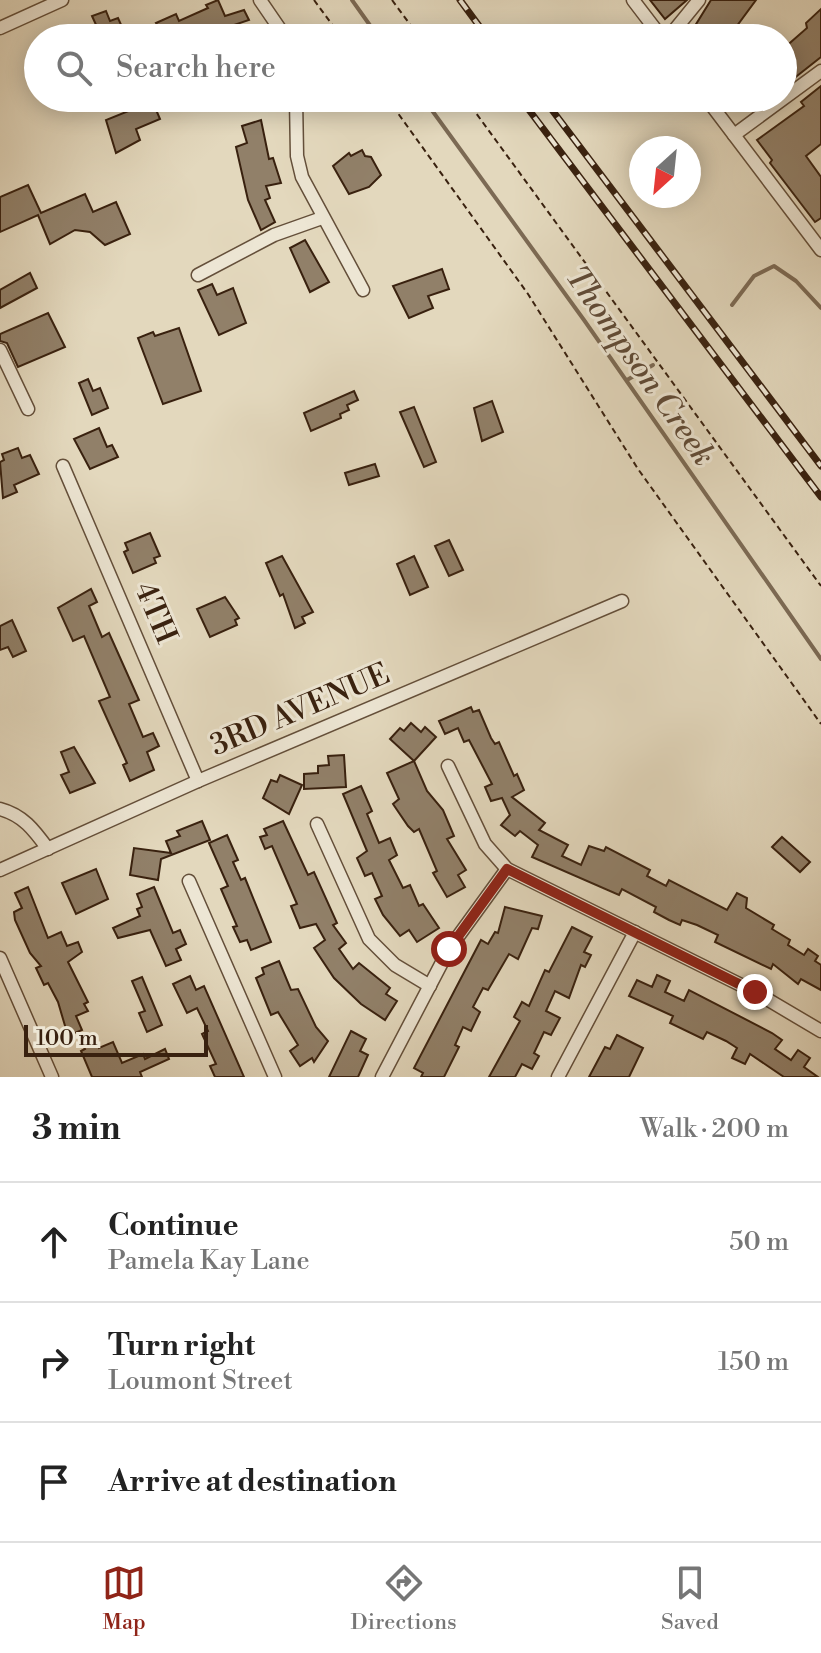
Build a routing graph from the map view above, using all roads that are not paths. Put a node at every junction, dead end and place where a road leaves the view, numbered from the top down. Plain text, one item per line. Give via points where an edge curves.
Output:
1 (62, 0) edge
2 (260, 0) edge
3 (633, 0) edge
4 (699, 0) edge
5 (276, 24) edge
6 (653, 24) edge
7 (678, 24) edge
8 (0, 28) edge
9 (821, 71) edge
10 (797, 89) edge
11 (296, 112) edge
12 (717, 112) edge
13 (765, 112) edge
14 (734, 135) junction
15 (322, 218) junction
16 (821, 250) edge
17 (198, 275) dead end
18 (363, 290) dead end
19 (0, 350) edge
20 (28, 409) dead end
21 (63, 466) dead end
22 (622, 601) dead end
23 (448, 766) dead end
24 (198, 781) junction
25 (0, 809) edge
26 (317, 824) dead end
27 (48, 849) junction
28 (507, 869) junction
29 (0, 870) edge
30 (189, 881) dead end
31 (635, 932) junction
32 (0, 958) edge
33 (430, 986) junction
34 (821, 1031) edge
35 (52, 1077) edge
36 (275, 1077) edge
37 (382, 1077) edge
38 (558, 1077) edge

1 - 8 street
2 - 5 street
3 - 6 street
4 - 7 street
9 - 10 street
11 - 15 street via 302,177
12 - 14 street
13 - 14 street
14 - 16 street
15 - 17 street via 274,235
15 - 18 street
19 - 20 street
21 - 24 street, 4TH
22 - 24 street, 3RD AVENUE
23 - 28 street via 485,844
24 - 27 street, 3RD AVENUE
25 - 27 street via 30,825
26 - 33 street via 369,939 395,965
27 - 29 street, 3RD AVENUE
28 - 31 street
28 - 33 street via 467,920
30 - 36 street
31 - 34 street
31 - 38 street
32 - 35 street
33 - 37 street

